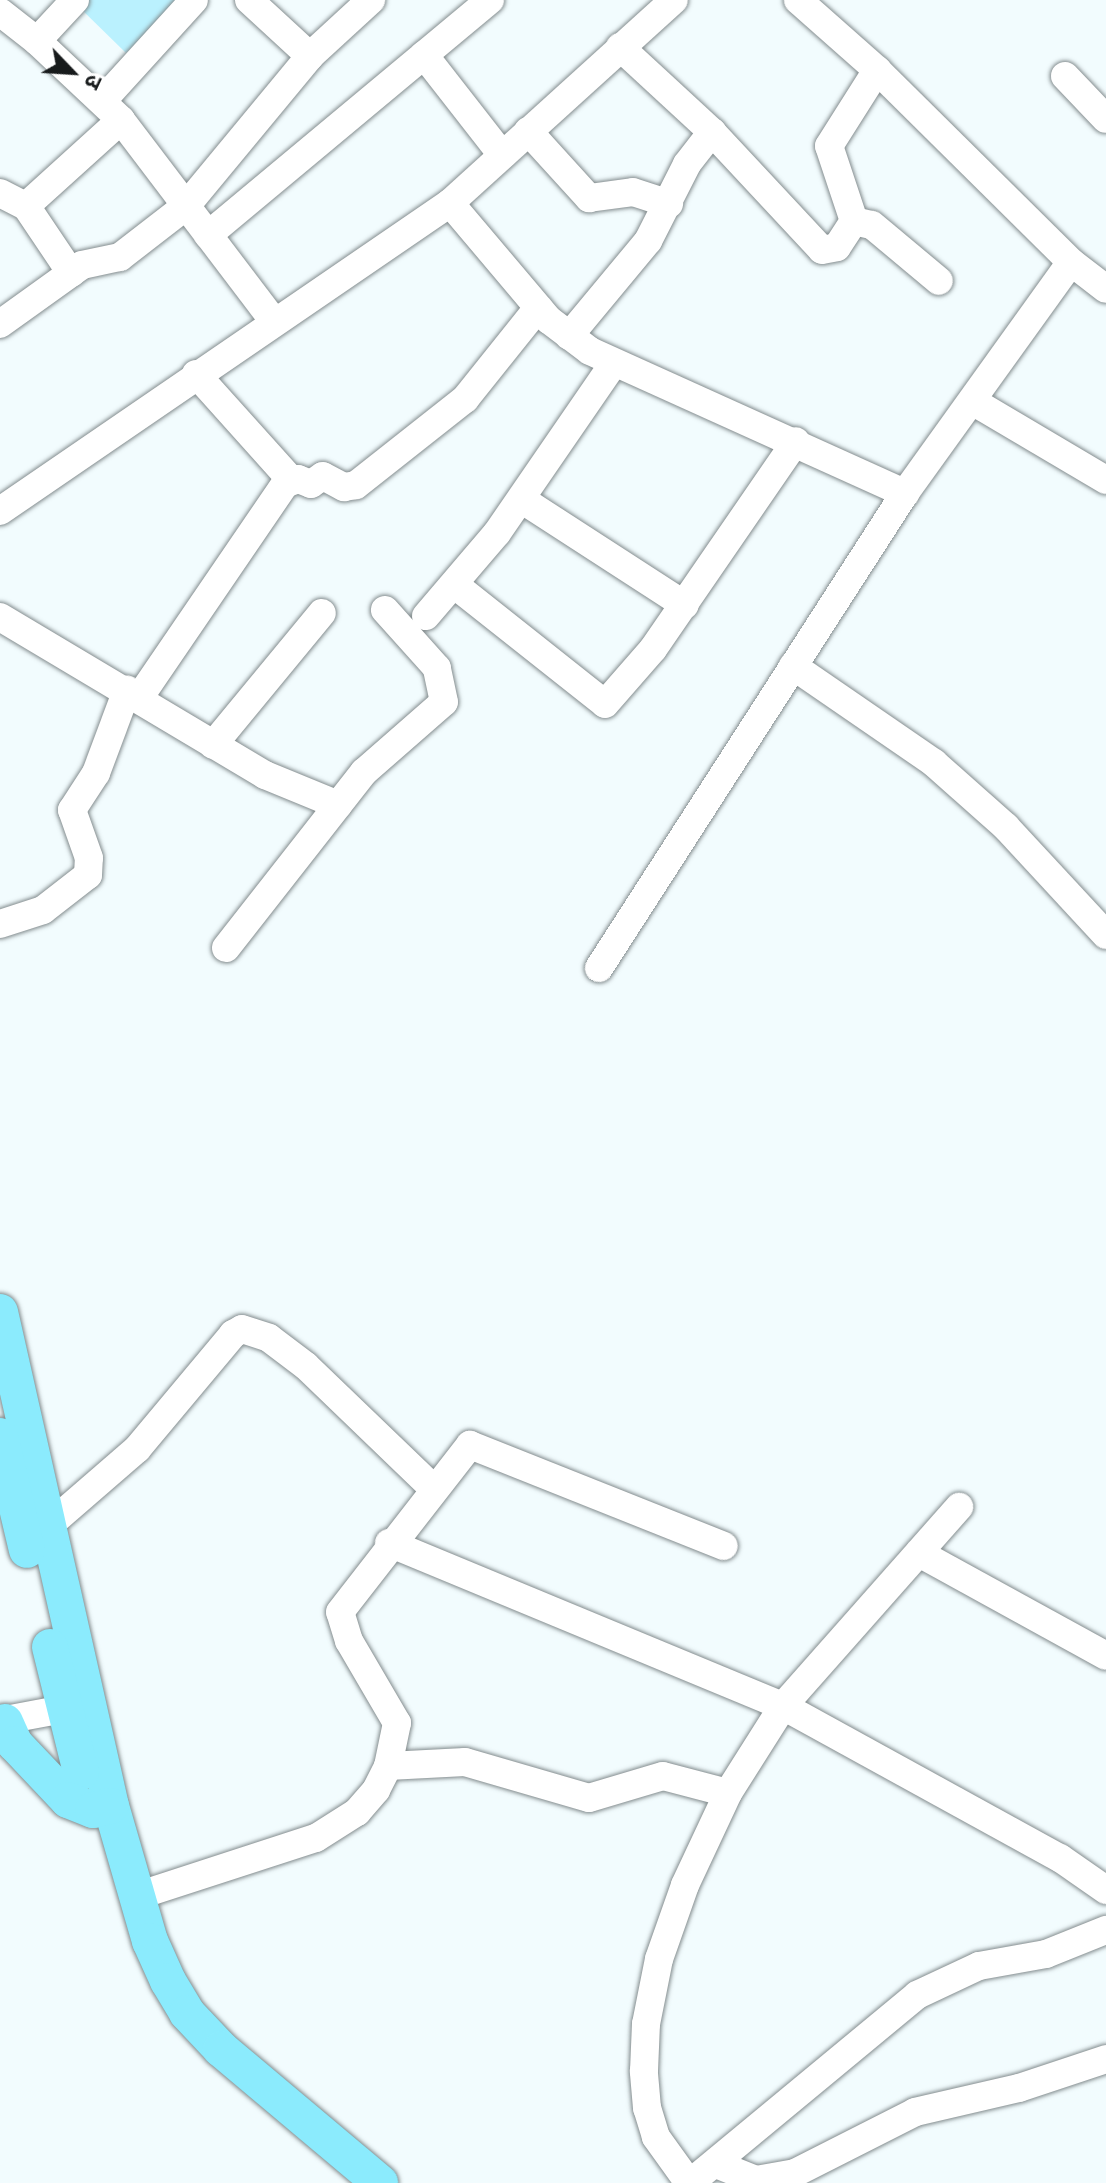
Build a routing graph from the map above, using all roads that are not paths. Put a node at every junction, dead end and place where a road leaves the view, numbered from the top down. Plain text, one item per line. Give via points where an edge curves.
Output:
1 (75, 0) edge
2 (194, 0) edge
3 (249, 0) edge
4 (371, 0) edge
5 (490, 0) edge
6 (674, 0) edge
7 (798, 0) edge
8 (0, 12) edge
9 (37, 41) junction
10 (620, 47) junction
11 (424, 55) junction
12 (310, 56) junction
13 (877, 70) junction
14 (1065, 76) dead end
15 (112, 110) junction
16 (1106, 119) edge
17 (528, 131) junction
18 (712, 132) junction
19 (502, 155) junction
20 (9, 203) edge
21 (450, 203) junction
22 (669, 204) junction
23 (186, 206) junction
24 (854, 221) junction
25 (208, 235) junction
26 (1071, 262) junction
27 (71, 273) junction
28 (939, 281) dead end
29 (1106, 289) edge
30 (538, 308) junction
31 (273, 320) junction
32 (0, 324) edge
33 (569, 336) junction
34 (614, 363) junction
35 (196, 374) junction
36 (974, 402) junction
37 (796, 441) junction
38 (291, 480) junction
39 (1106, 480) edge
40 (905, 493) junction
41 (521, 499) junction
42 (0, 511) edge
43 (455, 585) junction
44 (685, 605) junction
45 (385, 610) dead end
46 (322, 613) dead end
47 (426, 616) dead end
48 (0, 617) edge
49 (793, 666) junction
50 (133, 694) junction
51 (213, 745) junction
52 (338, 805) junction
53 (0, 924) edge
54 (1106, 935) edge
55 (226, 948) dead end
56 (599, 968) dead end
57 (0, 1312) edge
58 (0, 1436) edge
59 (434, 1489) junction
60 (959, 1507) dead end
61 (47, 1527) junction
62 (389, 1543) junction
63 (724, 1546) dead end
64 (919, 1553) junction
65 (1106, 1656) edge
66 (783, 1706) junction
67 (76, 1708) junction
68 (3, 1721) edge
69 (388, 1766) junction
70 (728, 1793) junction
71 (102, 1808) junction
72 (1106, 1890) edge
73 (137, 1896) junction
74 (1106, 1930) edge
75 (1106, 2059) edge
76 (716, 2164) junction
77 (347, 2183) edge
78 (380, 2183) edge
79 (690, 2183) edge

1 - 9 street
2 - 15 street
3 - 12 street
4 - 12 street
5 - 11 street
6 - 10 street
7 - 13 street
8 - 9 street
9 - 15 street
10 - 17 street
10 - 18 street
11 - 19 street
11 - 25 street
12 - 23 street
13 - 24 street via 829,146
13 - 26 street
14 - 16 street
15 - 20 street
15 - 23 street
17 - 19 street
17 - 22 street via 589,198 633,192
18 - 22 street via 687,164
18 - 24 street via 814,246 837,247
19 - 21 street
20 - 27 street
21 - 30 street
21 - 31 street
22 - 33 street via 648,241
23 - 25 street
23 - 27 street via 120,257 82,265
24 - 28 street via 872,225
25 - 31 street
26 - 29 street
26 - 36 street
27 - 32 street
30 - 33 street
30 - 38 street via 465,399 356,485 344,487 323,476 311,484
31 - 35 street
33 - 34 street
34 - 37 street
34 - 41 street
35 - 38 street
35 - 42 street
36 - 39 street
36 - 40 street
37 - 40 street
37 - 44 street
38 - 50 street
40 - 49 street
41 - 43 street
41 - 44 street
43 - 44 street via 605,704 630,680
43 - 47 street
45 - 52 street via 437,668 444,702 379,756
46 - 51 street
48 - 50 street
49 - 54 street via 934,763 1006,827
49 - 56 street
50 - 51 street
50 - 53 street via 96,773 72,810 89,858 88,875 43,910
51 - 52 street via 275,780
52 - 55 street
57 - 61 main road
58 - 67 main road
59 - 61 street via 327,1384 269,1338 242,1329 137,1449
59 - 62 street
59 - 63 street via 462,1452 478,1445
60 - 64 street
61 - 67 main road
62 - 66 street
62 - 69 street via 345,1600 340,1622 397,1723
64 - 65 street
64 - 66 street
66 - 70 street
66 - 72 street via 1060,1858
67 - 68 street
67 - 71 main road
68 - 71 main road via 15,1744 55,1789
69 - 70 street via 465,1762 589,1798 663,1776
69 - 73 street via 376,1790 336,1828
70 - 79 street via 685,1885 659,1959 646,2024 647,2108 656,2137
71 - 73 main road
71 - 77 main road via 131,1955 171,2032 197,2061
73 - 78 main road via 168,1981 187,2013 221,2049
74 - 76 street via 1046,1954 979,1966 917,1995
75 - 76 street via 1019,2088 915,2112 795,2173 756,2180
76 - 79 street

